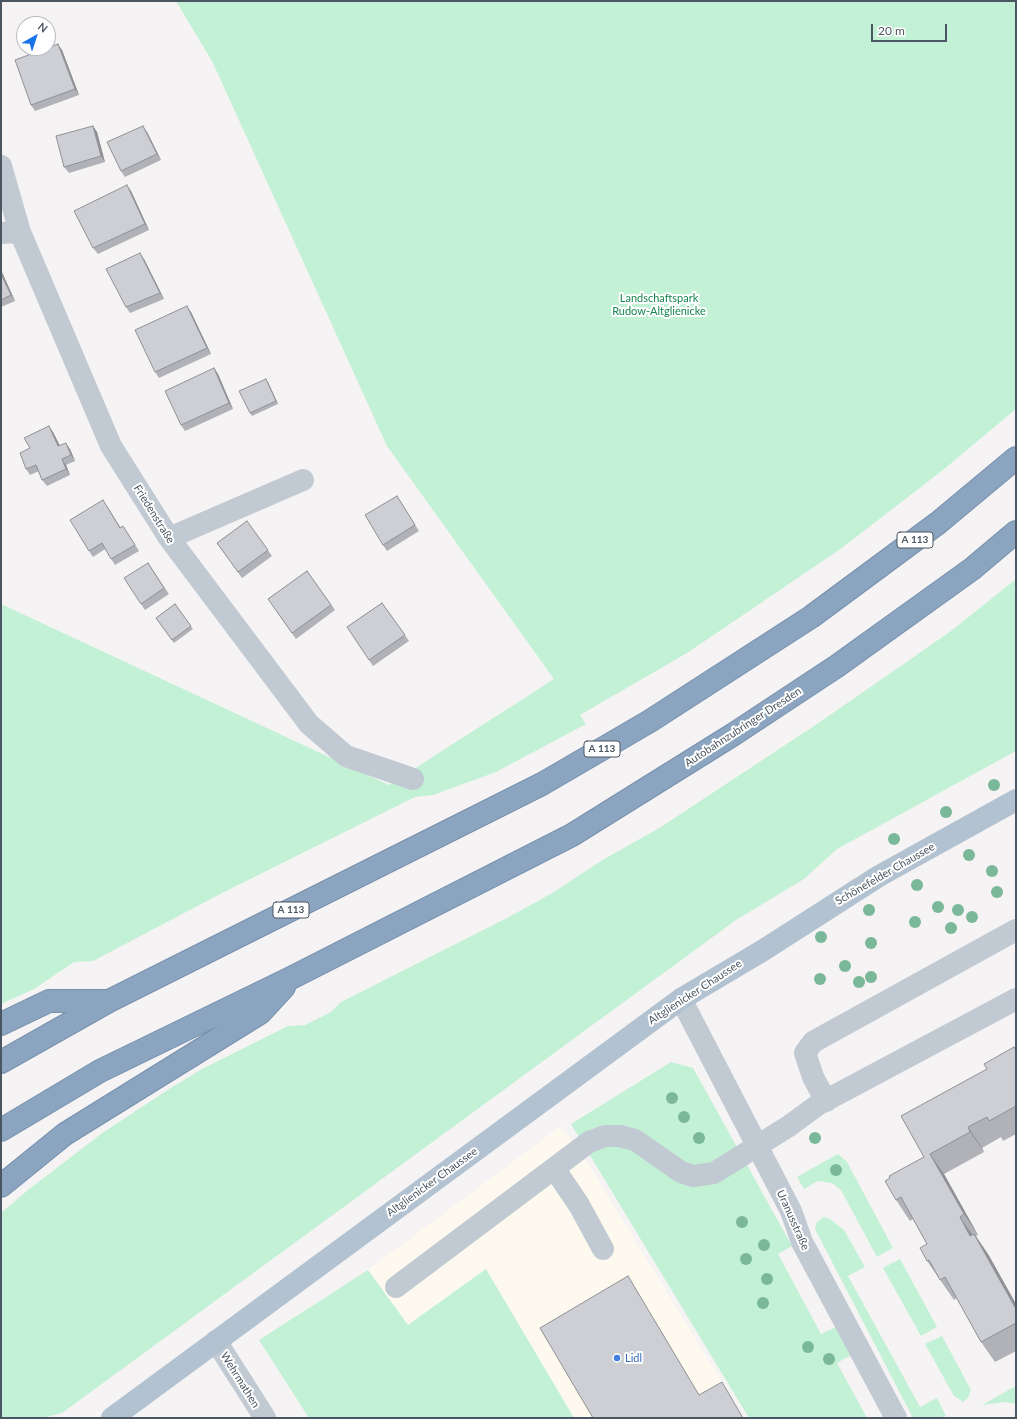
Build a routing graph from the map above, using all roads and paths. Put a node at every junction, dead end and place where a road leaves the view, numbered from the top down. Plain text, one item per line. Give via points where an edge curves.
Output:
1 (1, 166) edge
2 (10, 233) edge
3 (1016, 458) edge
4 (303, 480) dead end
5 (1016, 532) edge
6 (169, 538) junction
7 (414, 779) dead end
8 (1016, 800) edge
9 (1016, 930) edge
10 (757, 953) joint
11 (291, 978) junction
12 (681, 999) junction
13 (1016, 999) edge
14 (109, 1001) junction
15 (1, 1024) edge
16 (1, 1062) edge
17 (826, 1101) junction
18 (1, 1130) edge
19 (756, 1146) junction
20 (554, 1168) junction
21 (1, 1186) edge
22 (603, 1249) dead end
23 (396, 1287) dead end
24 (216, 1341) junction
25 (112, 1418) edge
26 (265, 1418) edge
27 (896, 1418) edge

1 - 2 street, Friedenstraße
2 - 6 street, Friedenstraße via 111,446
3 - 14 highway, A 113 via 938,522 810,617 650,721 542,784
4 - 6 street
5 - 11 highway, Autobahnzubringer Dresden via 972,569 837,666 572,835
6 - 7 street, Friedenstraße via 308,724 346,756
8 - 10 main road, Schönefelder Chaussee via 879,876
9 - 17 street via 813,1042 805,1053 813,1078
10 - 12 main road, Altglienicker Chaussee
11 - 18 highway, Autobahnzubringer Dresden via 100,1071
11 - 21 highway via 260,1013 65,1134
12 - 19 street, Uranusstraße
12 - 24 main road, Altglienicker Chaussee
13 - 17 street
14 - 15 highway via 49,1001
14 - 16 highway, A 113
17 - 19 street
19 - 20 street via 714,1172 693,1176 681,1172 635,1140 605,1136 589,1142
19 - 27 street, Uranusstraße via 790,1211 802,1242
20 - 22 street via 579,1205
20 - 23 street
24 - 25 main road, Altglienicker Chaussee
24 - 26 street, Wehrmathen

